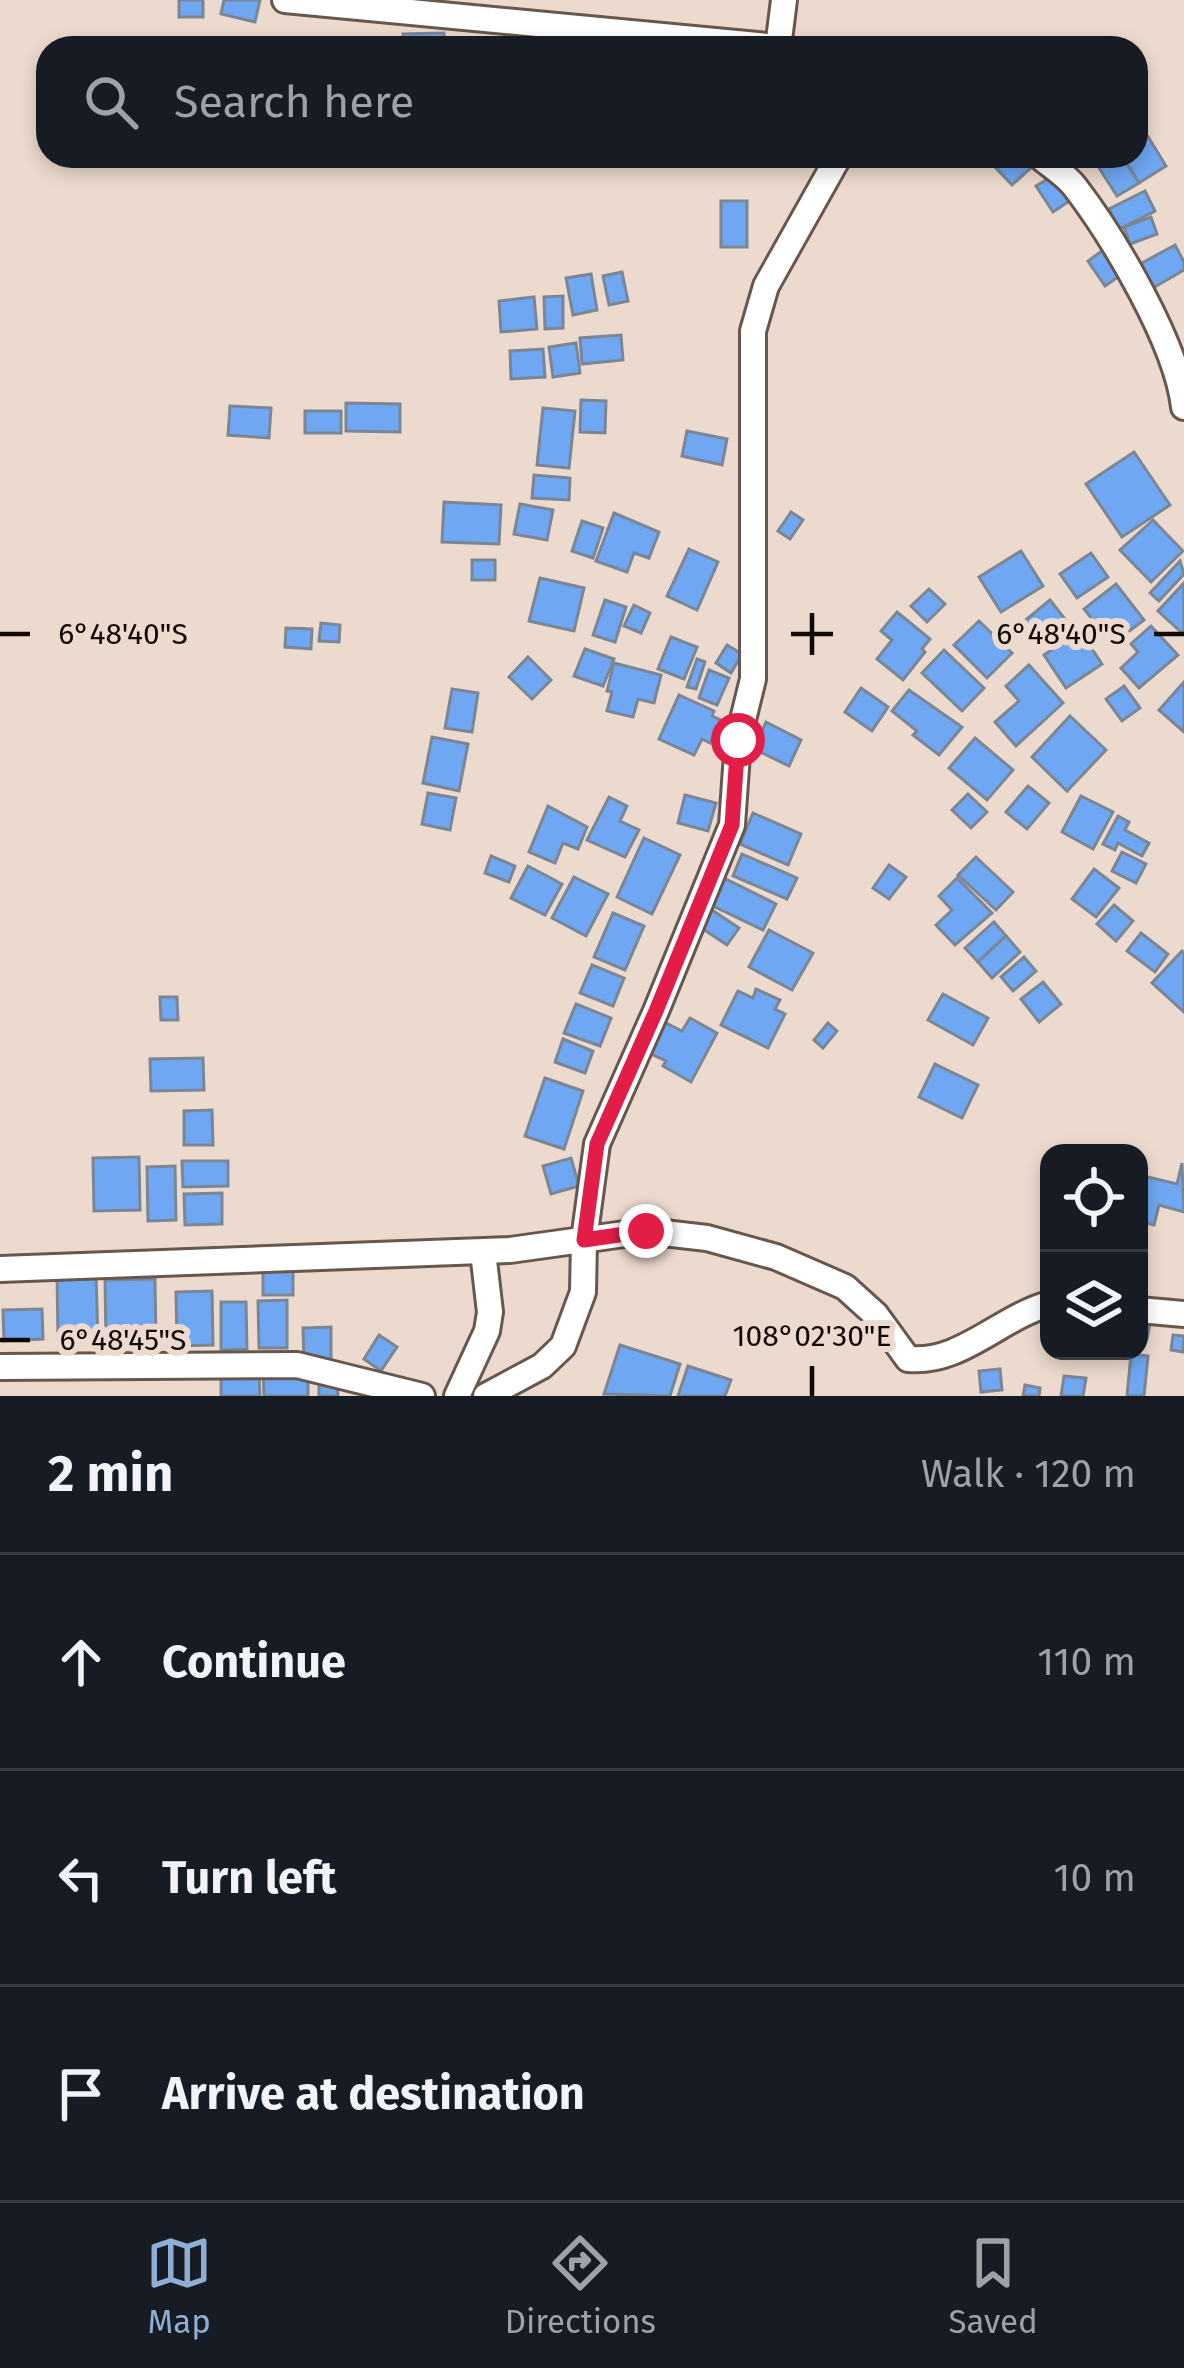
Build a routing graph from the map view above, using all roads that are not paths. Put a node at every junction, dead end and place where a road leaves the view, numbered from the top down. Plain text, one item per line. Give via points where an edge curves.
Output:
1 (285, 0) edge
2 (784, 0) edge
3 (655, 36) edge
4 (780, 36) edge
5 (832, 168) edge
6 (1054, 168) edge
7 (1184, 406) edge
8 (584, 1248) junction
9 (483, 1260) junction
10 (0, 1269) edge
11 (1040, 1308) edge
12 (1148, 1310) edge
13 (1183, 1310) edge
14 (0, 1367) edge
15 (358, 1387) edge
16 (390, 1391) edge
17 (422, 1396) edge
18 (457, 1396) edge
19 (486, 1396) edge

1 - 3 street
2 - 4 street
5 - 8 street via 766,286 753,331 753,679 738,740 732,825 597,1144
6 - 7 street via 1073,184 1149,306
8 - 9 street
8 - 11 street via 646,1231 776,1256 845,1287 908,1359 943,1359
8 - 19 street via 583,1292 563,1346
9 - 10 street
9 - 18 street via 487,1331
12 - 13 street
14 - 15 street via 297,1365
15 - 16 street
16 - 17 street

